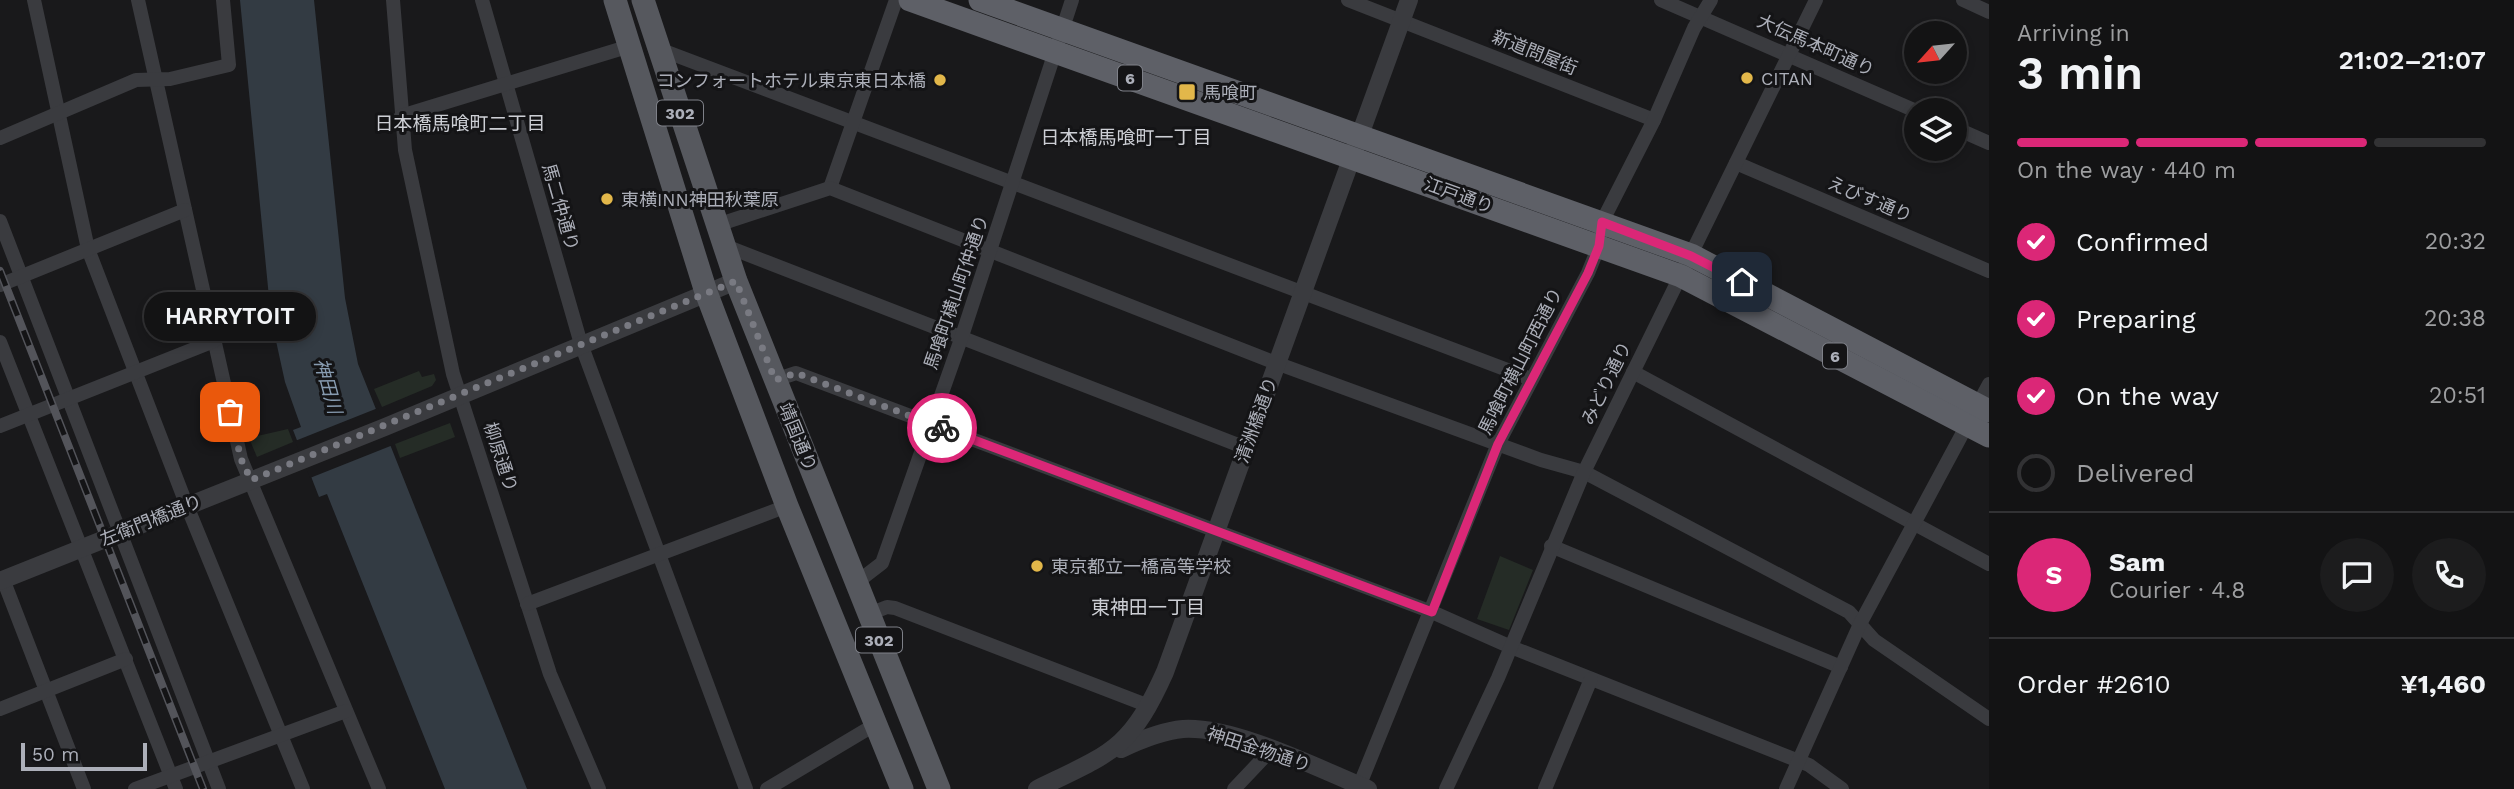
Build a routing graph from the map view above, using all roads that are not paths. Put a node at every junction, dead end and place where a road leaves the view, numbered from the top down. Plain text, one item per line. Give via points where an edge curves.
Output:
1 (34, 0) edge
2 (138, 0) edge
3 (222, 0) edge
4 (393, 0) edge
5 (482, 0) edge
6 (615, 0) edge
7 (643, 0) edge
8 (896, 0) edge
9 (910, 0) edge
10 (980, 0) edge
11 (1072, 0) edge
12 (1348, 0) edge
13 (1409, 0) edge
14 (1661, 0) edge
15 (1711, 0) edge
16 (1816, 0) edge
17 (1963, 0) edge
18 (1989, 12) edge
19 (1701, 17) junction
20 (1402, 19) junction
21 (1058, 40) junction
22 (630, 46) junction
23 (659, 49) junction
24 (1788, 52) junction
25 (155, 79) junction
26 (506, 85) junction
27 (1904, 105) edge
28 (58, 114) junction
29 (401, 116) junction
30 (1654, 120) junction
31 (852, 121) junction
32 (1967, 133) edge
33 (0, 138) edge
34 (1989, 143) edge
35 (1355, 145) junction
36 (1736, 163) junction
37 (1012, 184) junction
38 (830, 188) junction
39 (184, 210) junction
40 (0, 220) edge
41 (1602, 222) junction
42 (720, 235) junction
43 (1599, 246) junction
44 (88, 249) junction
45 (991, 251) junction
46 (1686, 266) junction
47 (1989, 271) edge
48 (21, 276) junction
49 (736, 281) junction
50 (0, 285) edge
51 (1304, 291) junction
52 (706, 292) junction
53 (961, 339) junction
54 (214, 341) junction
55 (0, 342) edge
56 (580, 345) junction
57 (1276, 363) junction
58 (136, 372) junction
59 (1633, 372) junction
60 (1531, 379) junction
61 (775, 380) junction
62 (1989, 384) edge
63 (460, 395) junction
64 (68, 399) junction
65 (1978, 413) edge
66 (28, 415) junction
67 (931, 424) junction
68 (0, 426) edge
69 (1989, 436) edge
70 (1498, 444) junction
71 (1246, 448) junction
72 (1584, 472) junction
73 (251, 480) junction
74 (187, 506) junction
75 (787, 506) junction
76 (1916, 525) junction
77 (1217, 529) junction
78 (119, 532) junction
79 (1551, 546) junction
80 (83, 548) junction
81 (656, 555) junction
82 (1989, 564) edge
83 (1, 580) edge
84 (856, 583) junction
85 (527, 604) junction
86 (1432, 612) junction
87 (869, 614) junction
88 (1860, 624) junction
89 (1511, 647) junction
90 (126, 660) junction
91 (1841, 667) junction
92 (1591, 679) junction
93 (46, 691) junction
94 (1149, 706) junction
95 (0, 709) edge
96 (346, 711) junction
97 (1989, 719) edge
98 (876, 724) junction
99 (281, 735) junction
100 (1271, 750) junction
101 (1108, 754) junction
102 (208, 761) junction
103 (1798, 761) junction
104 (174, 782) edge
105 (1362, 788) edge
106 (84, 789) edge
107 (135, 789) edge
108 (219, 789) edge
109 (303, 789) edge
110 (379, 789) edge
111 (599, 789) edge
112 (746, 789) edge
113 (767, 789) edge
114 (902, 789) edge
115 (939, 789) edge
116 (1037, 789) edge
117 (1234, 789) edge
118 (1446, 789) edge
119 (1545, 789) edge
120 (1786, 789) edge
121 (1842, 789) edge

1 - 28 street
2 - 25 street
3 - 25 street via 229,65
4 - 29 street, 柳原通り
5 - 26 street, 馬二仲通り
6 - 22 main road, 靖国通り / 302
7 - 23 main road, 靖国通り / 302
8 - 31 street
9 - 21 highway, 江戸通り / 6
10 - 21 highway, 江戸通り / 6
11 - 21 street, 馬喰町横山町仲通り
12 - 20 street, 新道問屋街
13 - 20 street, 清洲橋通り
14 - 19 street, 大伝馬本町通り
15 - 19 street, 馬喰町横山町西通り
16 - 24 street, みどり通り
17 - 18 street
19 - 24 street, 大伝馬本町通り
19 - 30 street, 馬喰町横山町西通り
20 - 30 street, 新道問屋街
20 - 35 street, 清洲橋通り
21 - 35 highway, 江戸通り / 6
21 - 37 street, 馬喰町横山町仲通り
22 - 26 street
22 - 52 main road, 靖国通り / 302
23 - 31 street
23 - 42 main road, 靖国通り / 302
24 - 27 street, 大伝馬本町通り
24 - 36 street, みどり通り
25 - 28 street via 136,80
25 - 39 street
26 - 29 street
26 - 56 street, 馬二仲通り
28 - 33 street
28 - 44 street
29 - 63 street, 柳原通り
30 - 41 street, 馬喰町横山町西通り
31 - 37 street
31 - 38 street
32 - 34 street
35 - 41 highway, 江戸通り / 6
35 - 43 highway, 江戸通り / 6
35 - 51 street, 清洲橋通り
36 - 46 street, みどり通り
36 - 47 street, えびす通り
37 - 45 street, 馬喰町横山町仲通り
37 - 51 street
38 - 42 street
38 - 45 street
39 - 44 street
39 - 54 street
40 - 48 street
41 - 43 street, 馬喰町横山町西通り
41 - 46 highway, 江戸通り / 6
42 - 49 main road, 靖国通り / 302
42 - 53 street
43 - 46 highway, 江戸通り / 6
43 - 60 street, 馬喰町横山町西通り
44 - 48 street
44 - 58 street
45 - 53 street, 馬喰町横山町仲通り
45 - 57 street
46 - 59 street, みどり通り
46 - 65 highway, 江戸通り / 6
48 - 50 street
48 - 64 street
49 - 52 street
49 - 61 main road, 靖国通り / 302
51 - 57 street, 清洲橋通り
51 - 60 street
52 - 56 street
52 - 75 main road, 靖国通り / 302
53 - 67 street, 馬喰町横山町仲通り
53 - 71 street
54 - 58 street
54 - 73 street via 241,459
55 - 66 street
56 - 63 street
56 - 81 street, 馬二仲通り
57 - 70 street
57 - 71 street, 清洲橋通り
58 - 64 street
58 - 74 street
59 - 72 street, みどり通り
59 - 76 street
60 - 70 street, 馬喰町横山町西通り
61 - 67 street via 796,373
61 - 84 main road, 靖国通り / 302
62 - 65 street
63 - 73 street, 左衛門橋通り
63 - 85 street, 柳原通り
64 - 66 street
64 - 78 street
65 - 69 highway, 江戸通り / 6
65 - 76 street
66 - 68 street
66 - 80 street
67 - 77 street
67 - 84 street, 馬喰町横山町仲通り via 882,563
70 - 72 street
70 - 86 street, 馬喰町横山町西通り
71 - 77 street, 清洲橋通り
72 - 79 street, みどり通り
72 - 88 street via 1849,612
73 - 74 street, 左衛門橋通り
73 - 96 street
74 - 78 street, 左衛門橋通り
74 - 99 street
75 - 81 street
75 - 98 main road, 靖国通り / 302
76 - 82 street
76 - 88 street
77 - 86 street
77 - 94 street, 清洲橋通り
78 - 80 street, 左衛門橋通り
78 - 102 street
79 - 89 street, みどり通り
79 - 91 street
80 - 83 street, 左衛門橋通り
80 - 90 street
81 - 85 street
81 - 112 street, 馬二仲通り
83 - 93 street
84 - 87 main road, 靖国通り / 302
85 - 111 street, 柳原通り via 550,674
86 - 89 street
86 - 105 street, 馬喰町横山町西通り
87 - 94 street via 895,608
87 - 115 main road, 靖国通り / 302
88 - 91 street
88 - 97 street via 1874,640
89 - 92 street
89 - 118 street, みどり通り
90 - 93 street
90 - 104 street
91 - 103 street
92 - 103 street
92 - 119 street
93 - 95 street
93 - 106 street
94 - 101 street, 清洲橋通り via 1135,729
96 - 99 street
96 - 110 street
98 - 113 street
98 - 114 main road, 靖国通り / 302
99 - 102 street
99 - 109 street
100 - 101 street, 神田金物通り via 1225,734 1182,729
100 - 105 street, 神田金物通り
100 - 117 street
101 - 116 street, 清洲橋通り
102 - 104 street
102 - 108 street
103 - 120 street
103 - 121 street
104 - 107 street

